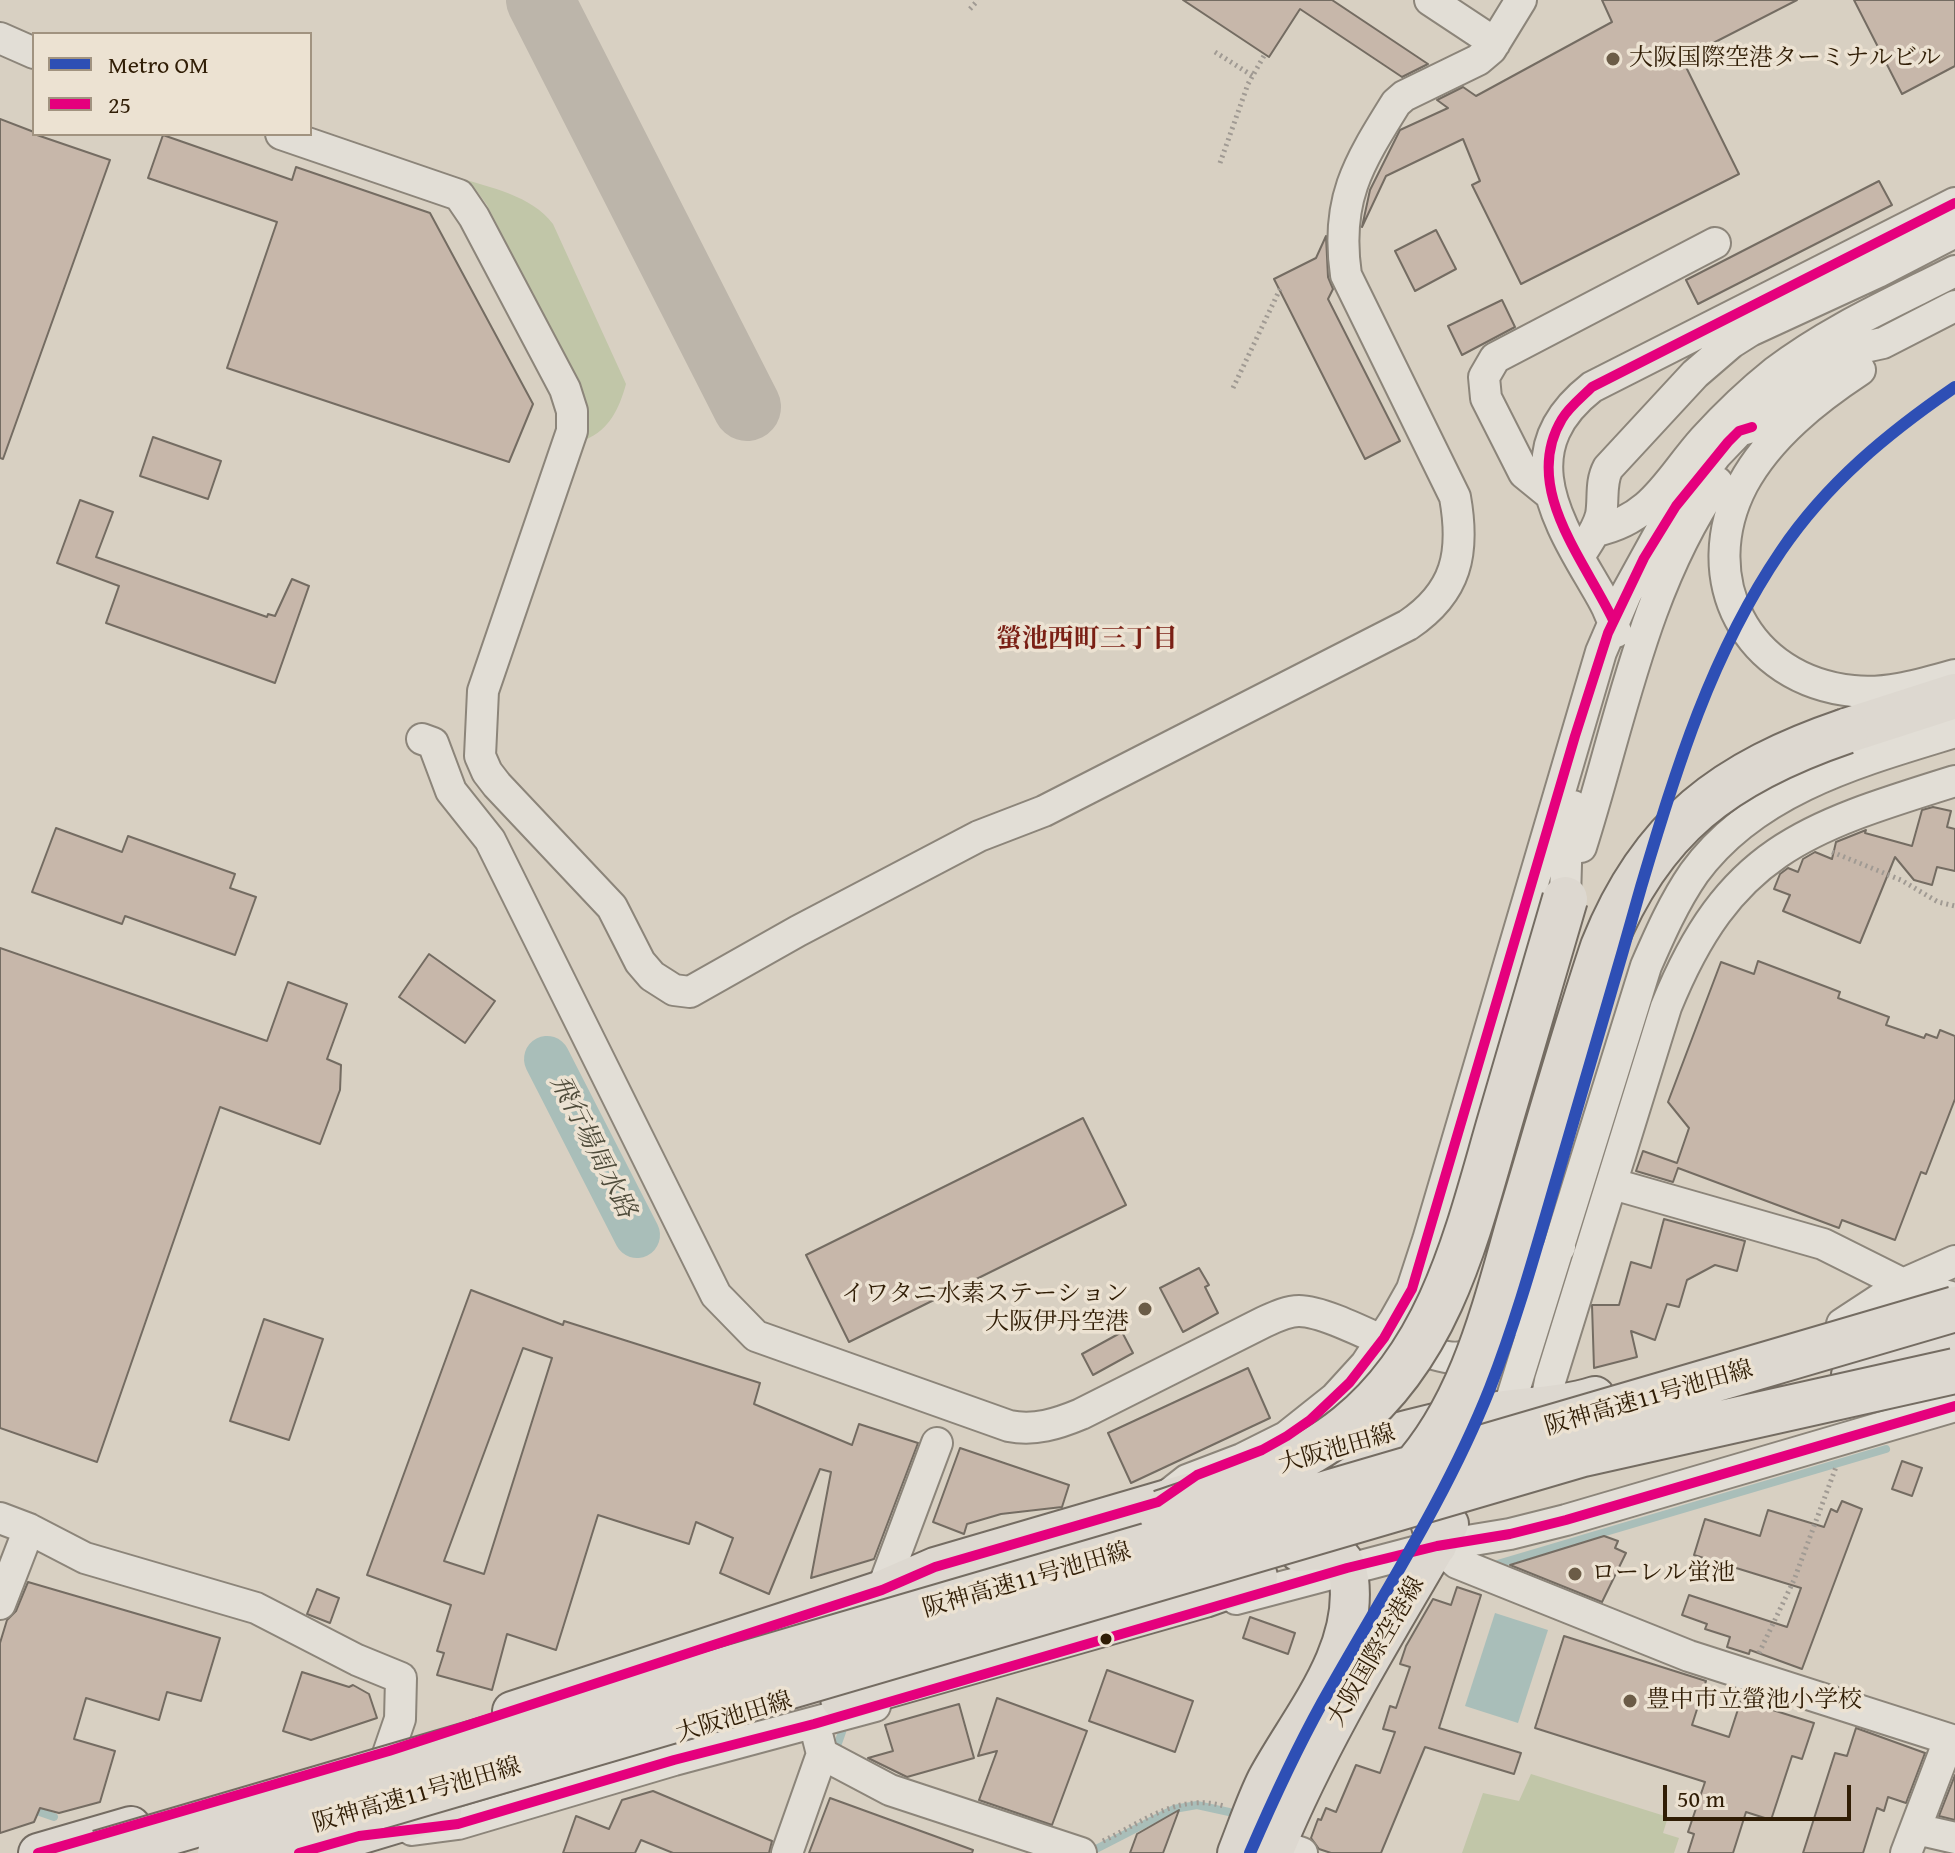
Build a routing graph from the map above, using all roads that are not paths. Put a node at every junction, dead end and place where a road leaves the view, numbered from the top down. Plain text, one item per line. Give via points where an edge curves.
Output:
1 (1430, 0) edge
2 (1521, 0) edge
3 (0, 38) edge
4 (1495, 43) junction
5 (32, 52) edge
6 (287, 136) edge
7 (1955, 203) edge
8 (1955, 232) edge
9 (1715, 243) dead end
10 (1955, 271) edge
11 (1955, 306) edge
12 (1883, 343) junction
13 (1752, 427) junction
14 (1551, 495) junction
15 (1596, 531) junction
16 (1579, 557) junction
17 (1613, 620) junction
18 (1955, 675) edge
19 (1955, 696) edge
20 (1955, 732) edge
21 (422, 739) dead end
22 (1955, 781) edge
23 (1565, 899) junction
24 (1610, 1194) junction
25 (1575, 1196) junction
26 (1560, 1247) junction
27 (1903, 1284) junction
28 (1952, 1291) edge
29 (1407, 1300) junction
30 (1842, 1324) junction
31 (1382, 1342) junction
32 (1955, 1346) edge
33 (1420, 1350) junction
34 (1955, 1363) edge
35 (1955, 1371) edge
36 (1955, 1406) edge
37 (1526, 1408) junction
38 (937, 1443) dead end
39 (1583, 1454) junction
40 (1158, 1502) junction
41 (0, 1518) edge
42 (1442, 1523) junction
43 (29, 1529) junction
44 (1299, 1552) junction
45 (935, 1567) junction
46 (1347, 1568) junction
47 (882, 1590) junction
48 (0, 1604) edge
49 (753, 1661) junction
50 (814, 1724) junction
51 (1952, 1741) edge
52 (389, 1751) junction
53 (822, 1754) junction
54 (1955, 1838) edge
55 (334, 1841) edge
56 (1911, 1841) edge
57 (1284, 1850) edge
58 (1080, 1852) edge
59 (38, 1853) edge
60 (99, 1853) edge
61 (220, 1853) edge
62 (787, 1853) edge
63 (1237, 1853) edge

1 - 4 street
2 - 4 street
3 - 5 street
4 - 6 street via 1478,60 1396,103 1348,192 1341,243 1346,275 1455,497 1459,554 1435,605 1408,625 1044,811 979,836 690,992 674,990 652,976 612,907 497,785 480,756 483,691 572,431 565,389 459,195
7 - 14 street via 1592,387 1572,403 1554,429 1548,449
8 - 15 street via 1750,331 1713,357 1608,468
9 - 14 street via 1495,358 1484,377 1486,398 1524,473
10 - 15 street via 1797,356 1727,415 1646,509
11 - 12 street
12 - 13 street via 1860,348 1830,366
12 - 18 street via 1866,366 1793,422 1752,470 1725,537 1727,585 1735,611 1758,645 1790,672 1814,682 1870,692
13 - 17 street via 1728,442 1676,506
13 - 23 street via 1749,440 1703,503 1671,564
14 - 16 street
15 - 16 street
16 - 17 street
17 - 23 street via 1619,647 1567,829
17 - 29 street
19 - 55 highway, bridge via 1785,753 1718,792 1676,827 1637,876 1603,947 1500,1288 1460,1399 1428,1453 1378,1505 1339,1534 1255,1577 1204,1595 843,1698 528,1779
20 - 25 street via 1793,791 1749,817 1702,863 1646,966
21 - 31 street via 433,743 451,791 490,840 716,1295 756,1336 1022,1428 1072,1418 1289,1312 1321,1316
22 - 24 street via 1865,809 1803,836 1766,860 1726,898 1698,938 1666,1007
23 - 49 highway, bridge via 1453,1273 1421,1342 1375,1402 1313,1450 1230,1489
24 - 25 street
24 - 27 street via 1823,1244
24 - 37 street via 1550,1381
25 - 26 street
26 - 33 street via 1487,1343 1452,1359
26 - 37 street
27 - 28 street
27 - 30 street
28 - 30 main road, 大阪池田線
28 - 49 highway, 阪神高速11号池田線, bridge
29 - 31 street
29 - 33 street
30 - 37 main road, 大阪池田線 via 1574,1402
31 - 33 street via 1410,1353
31 - 40 street via 1358,1375 1300,1428 1187,1480
32 - 39 highway, bridge
34 - 42 main road, 大阪池田線
35 - 39 highway, 阪神高速11号池田線, bridge
36 - 42 street via 1510,1534
37 - 40 main road, 大阪池田線 via 1425,1425
37 - 42 main road, 大阪国際空港線
38 - 47 street
39 - 55 highway, 阪神高速11号池田線, bridge
40 - 45 main road, 大阪池田線
41 - 43 street
42 - 44 main road, 大阪池田線
42 - 45 main road via 1414,1479 1393,1474 1055,1560 964,1576
42 - 46 street
42 - 51 street via 1457,1563 1689,1656
42 - 57 main road, 大阪国際空港線 via 1330,1734
43 - 48 street
43 - 52 street via 85,1558 256,1608 401,1678 400,1719
44 - 46 main road via 1335,1553
44 - 55 main road, 大阪池田線
45 - 47 main road, 大阪池田線
46 - 50 street
46 - 63 main road, 大阪国際空港線 via 1350,1606 1337,1655 1267,1781
47 - 52 main road, 大阪池田線
49 - 60 highway, 阪神高速11号池田線, bridge
50 - 53 street
50 - 55 street via 458,1824
51 - 56 street
52 - 55 street
52 - 59 main road, 大阪池田線
53 - 58 street via 890,1790
53 - 62 street
54 - 56 street
55 - 61 highway, 阪神高速11号池田線, bridge

